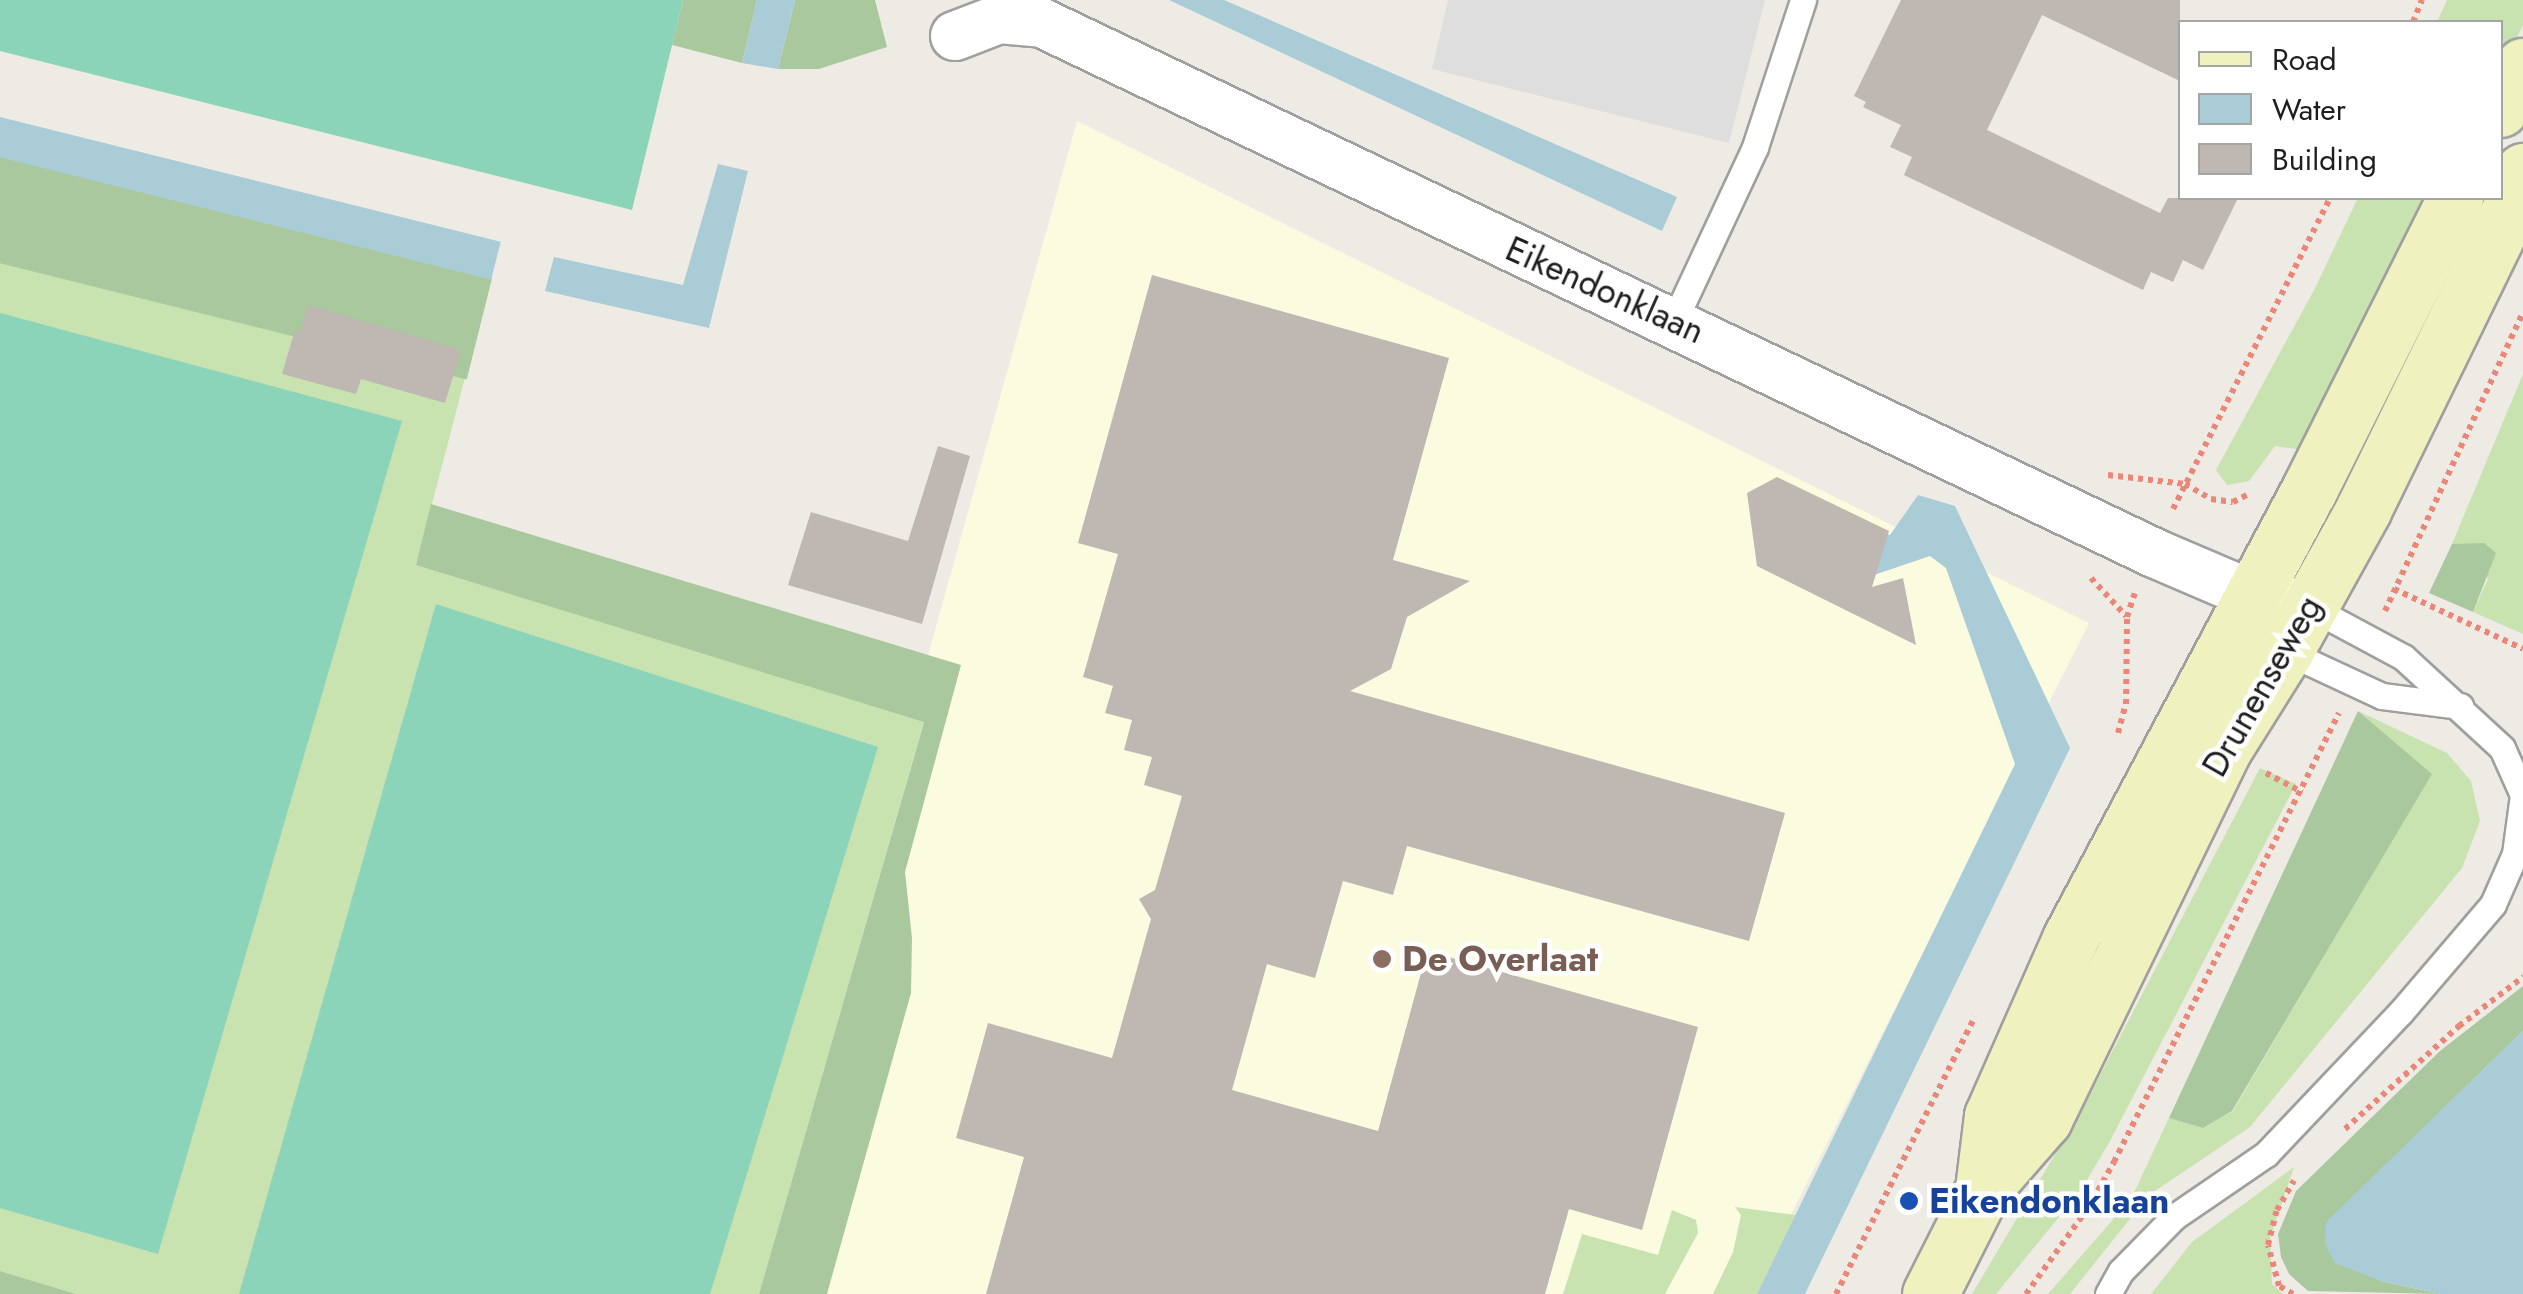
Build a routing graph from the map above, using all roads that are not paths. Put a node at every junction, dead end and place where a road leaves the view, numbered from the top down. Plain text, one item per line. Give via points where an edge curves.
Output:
1 (1803, 0) edge
2 (978, 18) edge
3 (2523, 66) edge
4 (2503, 103) edge
5 (2523, 171) edge
6 (2454, 200) edge
7 (1674, 321) junction
8 (2250, 594) junction
9 (2297, 628) junction
10 (2461, 706) junction
11 (1983, 1190) junction
12 (1930, 1294) edge
13 (2108, 1294) edge

1 - 7 lane via 1755,147
2 - 7 street, Eikendonklaan via 1042,23
3 - 4 street
5 - 9 street, Drunenseweg via 2363,510
6 - 8 street, Drunenseweg
7 - 8 street, Eikendonklaan
8 - 9 street
8 - 11 street, Drunenseweg via 2070,939 1992,1116
9 - 10 lane via 2372,640
9 - 10 lane via 2354,684 2382,696
9 - 11 street, Drunenseweg via 2223,750 2044,1119
10 - 13 lane via 2502,748 2522,795 2515,854 2493,904 2266,1154 2174,1217 2121,1271
11 - 12 street, Drunenseweg

